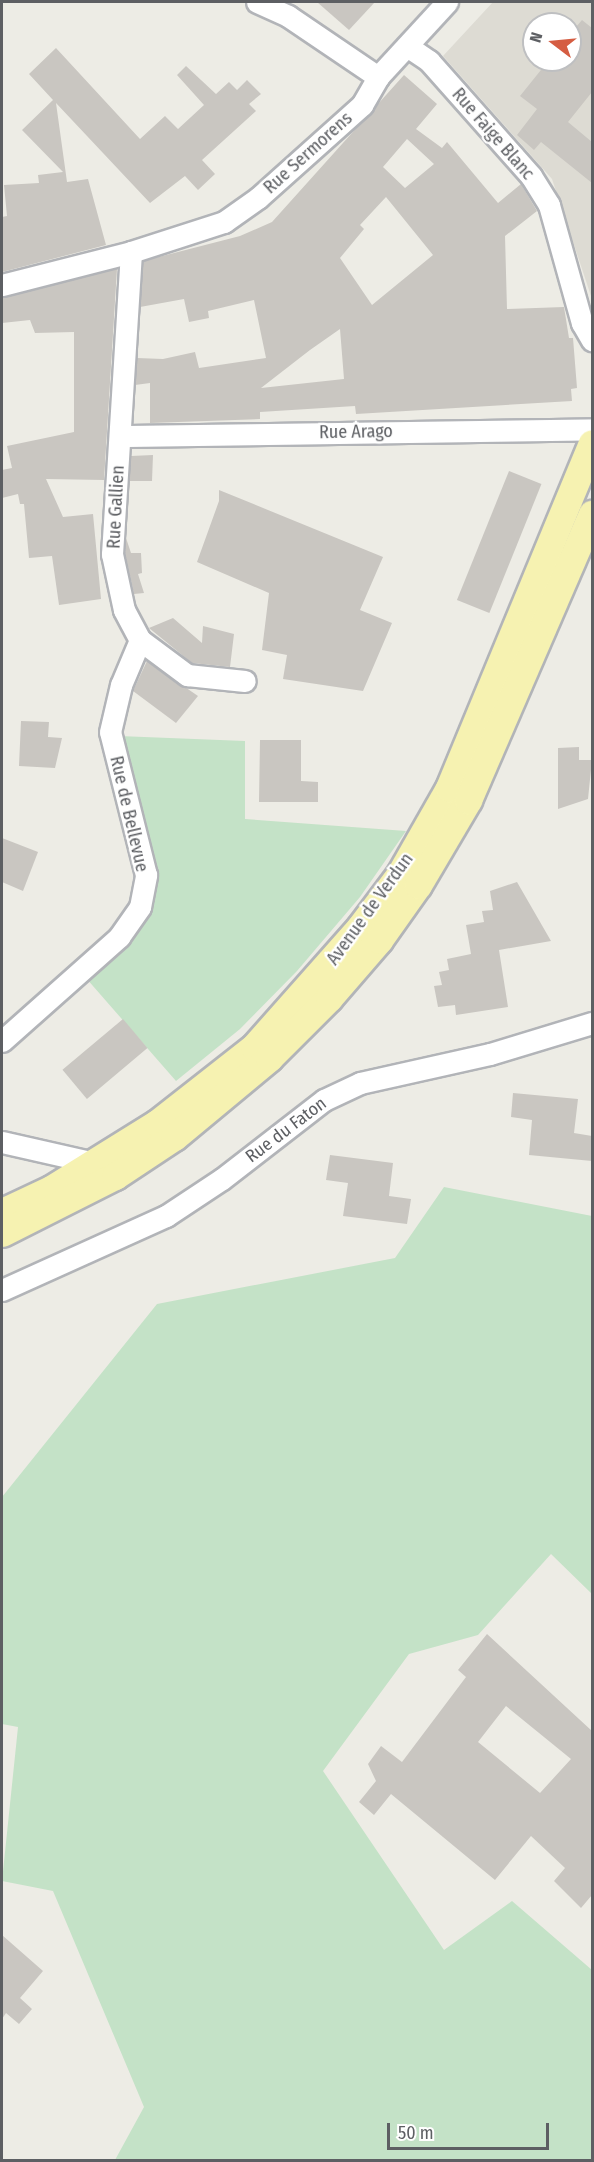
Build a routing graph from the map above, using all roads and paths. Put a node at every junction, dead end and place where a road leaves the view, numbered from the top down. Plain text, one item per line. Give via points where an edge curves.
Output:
1 (257, 2) edge
2 (447, 2) edge
3 (407, 46) junction
4 (378, 77) junction
5 (132, 252) junction
6 (2, 285) edge
7 (592, 340) edge
8 (592, 429) edge
9 (120, 436) junction
10 (592, 443) edge
11 (582, 528) edge
12 (140, 640) junction
13 (245, 681) dead end
14 (592, 1023) edge
15 (2, 1041) edge
16 (2, 1142) edge
17 (95, 1163) junction
18 (2, 1212) edge
19 (2, 1233) edge
20 (2, 1290) edge

1 - 4 street via 288,16
2 - 3 street, Rue Sermorens
3 - 4 street, Rue Sermorens
3 - 7 street, Rue Faige Blanc via 429,61 531,176 549,205 582,323
4 - 5 street, Rue Sermorens via 362,105 258,198 224,222
5 - 6 street, Rue Sermorens
5 - 9 street, Rue Gallien
8 - 9 street, Rue Arago
9 - 12 street, Rue Gallien via 112,554 124,610
10 - 11 main road, Avenue de Verdun
11 - 17 main road, Avenue de Verdun via 449,788 400,874 312,984 254,1047 157,1123
11 - 19 main road, Avenue de Verdun via 468,800 418,885 379,940 269,1058 174,1137 115,1176
12 - 13 street, Rue Gallien via 187,675
12 - 15 street, Rue de Bellevue via 121,685 110,732 146,875 140,907 119,937
14 - 20 street, Rue du Faton via 489,1054 360,1083 324,1100 222,1179 166,1216
16 - 17 street
17 - 18 main road, Avenue de Verdun

